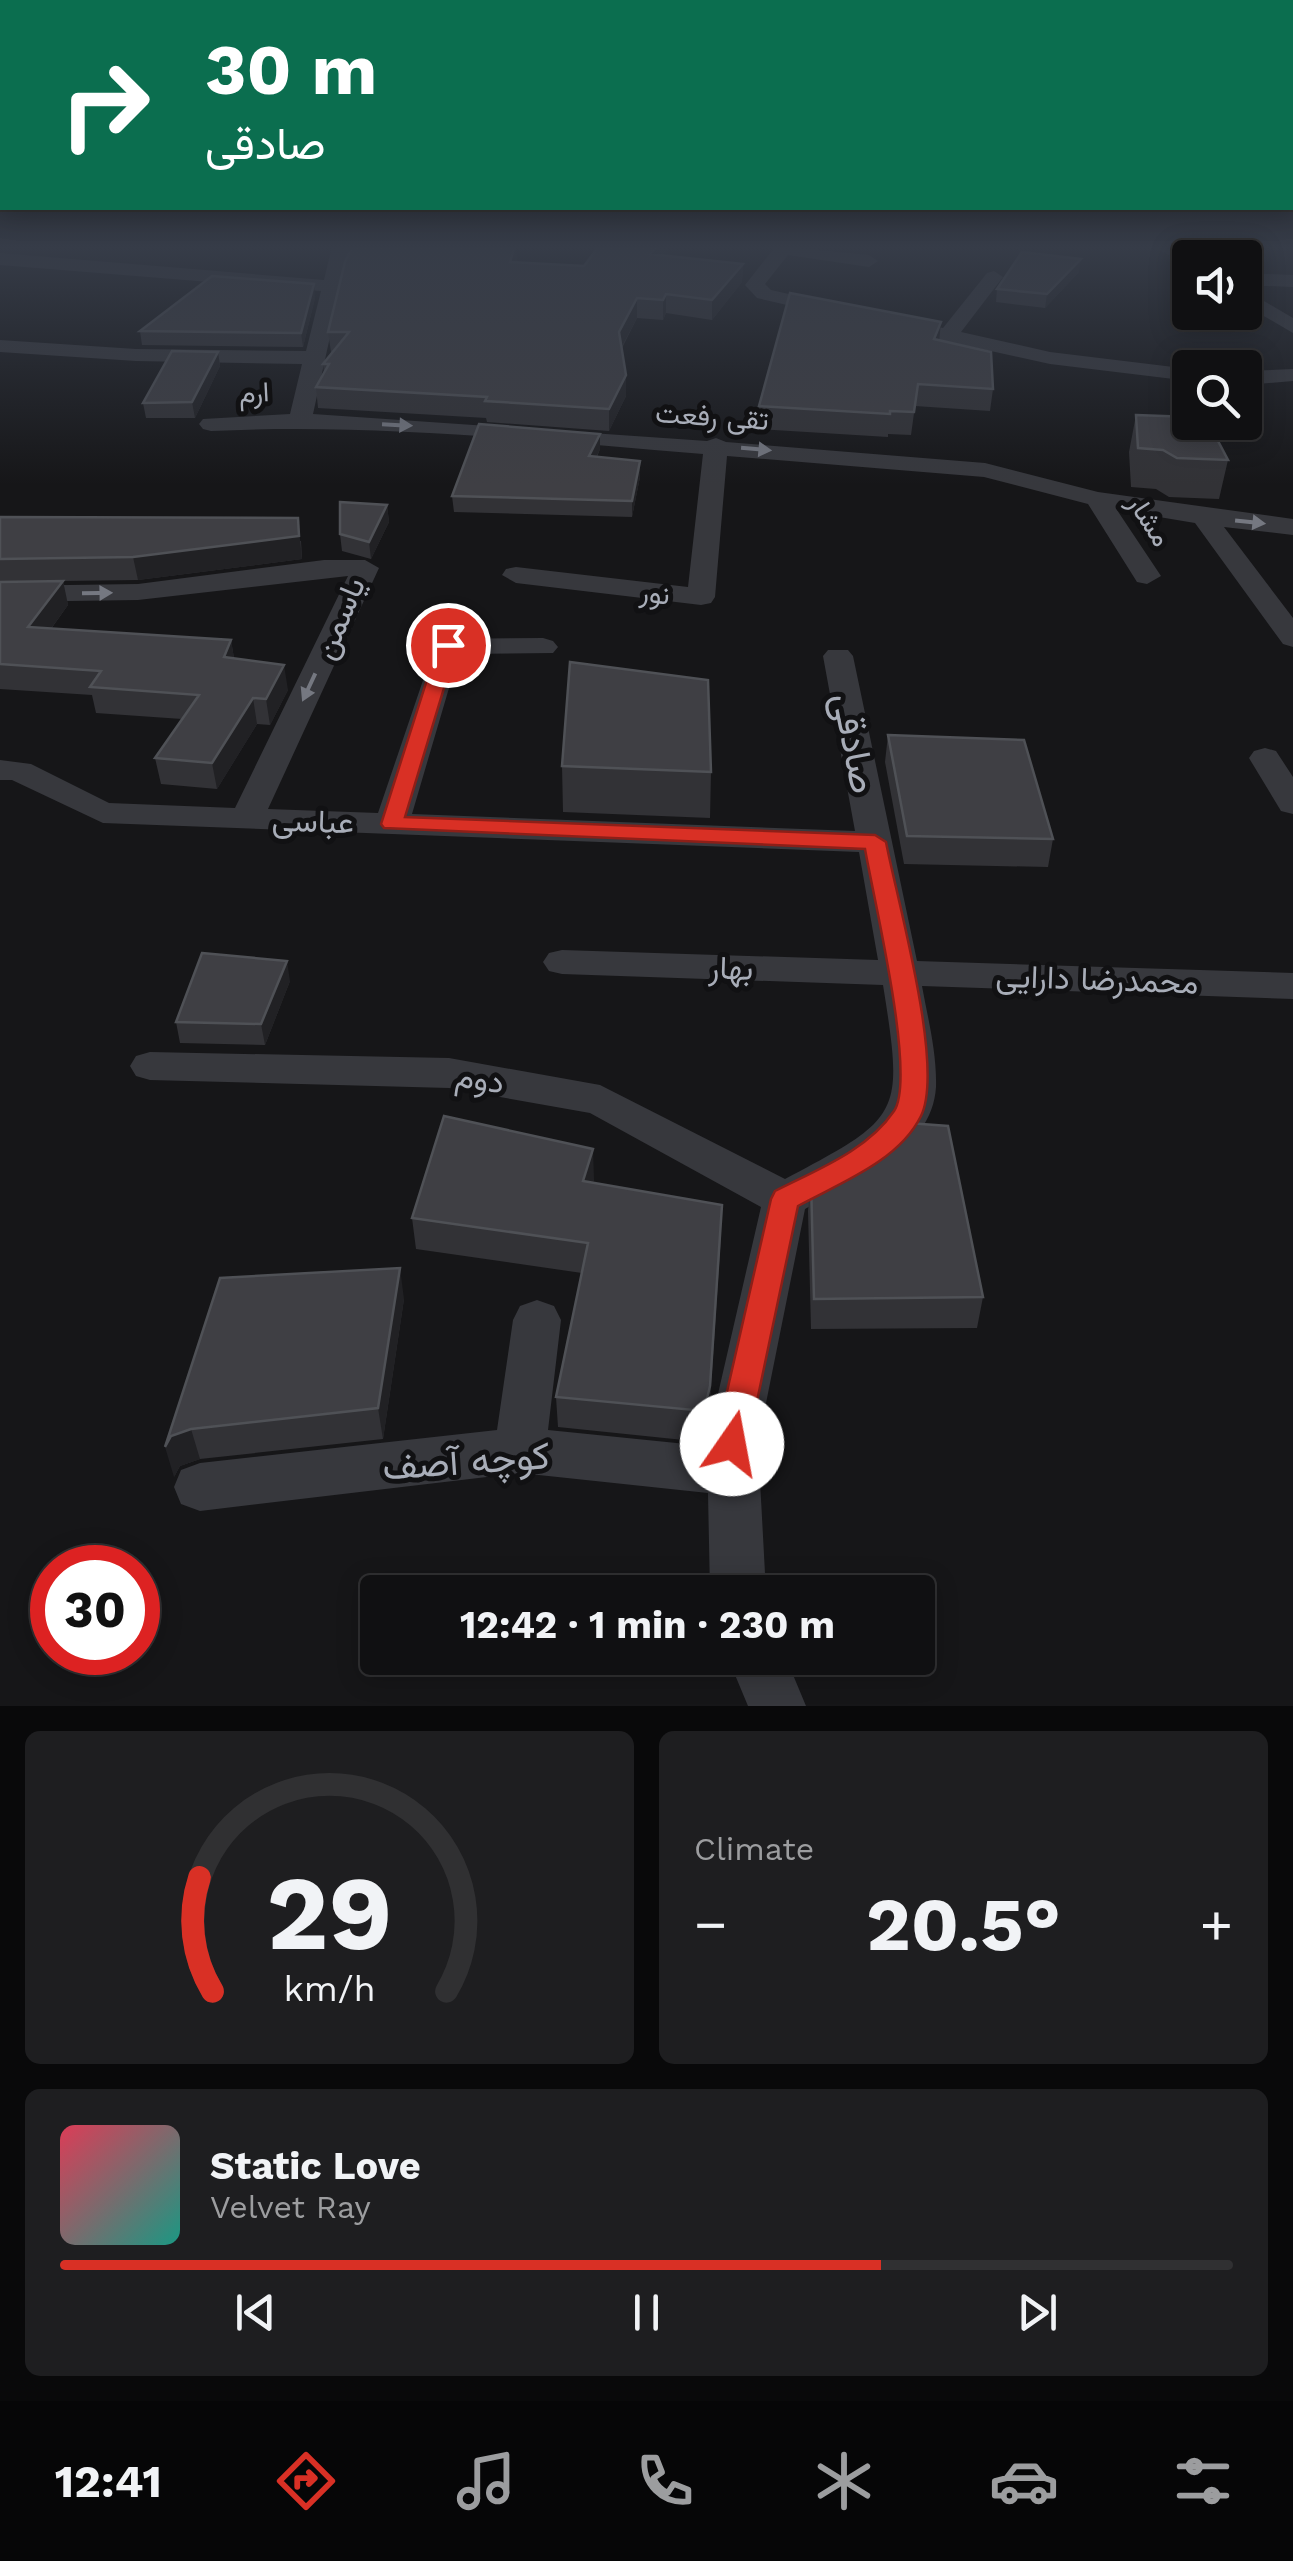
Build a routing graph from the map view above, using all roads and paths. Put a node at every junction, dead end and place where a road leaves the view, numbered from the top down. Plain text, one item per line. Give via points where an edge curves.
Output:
1 (323, 326) edge
2 (902, 326) edge
3 (956, 326) edge
4 (948, 336) junction
5 (0, 346) edge
6 (315, 358) junction
7 (1172, 373) edge
8 (1293, 375) edge
9 (1262, 377) edge
10 (300, 420) junction
11 (211, 424) dead end
12 (716, 445) junction
13 (1098, 499) junction
14 (1203, 518) junction
15 (1293, 527) edge
16 (158, 562) edge
17 (516, 575) dead end
18 (1148, 576) dead end
19 (138, 592) junction
20 (0, 594) edge
21 (1293, 638) edge
22 (544, 648) dead end
23 (838, 656) dead end
24 (1293, 758) edge
25 (0, 770) edge
26 (1293, 804) edge
27 (247, 818) junction
28 (392, 824) junction
29 (875, 842) junction
30 (562, 962) dead end
31 (900, 973) junction
32 (1293, 986) edge
33 (150, 1066) dead end
34 (785, 1199) junction
35 (538, 1320) dead end
36 (520, 1450) junction
37 (732, 1472) junction
38 (200, 1486) dead end
39 (737, 1575) edge
40 (764, 1675) edge
41 (777, 1706) edge

1 - 6 street
2 - 4 street
3 - 4 street
4 - 7 street via 1050,358
5 - 6 street
6 - 10 street
8 - 9 street
10 - 11 street, ارم
10 -> 12 street, تقی رفعت
12 -> 13 street, تقی رفعت via 985,470
12 - 17 street, نور via 701,598
13 - 14 street, تقی رفعت
13 - 18 street, مشار
14 -> 15 street, تقی رفعت
14 - 21 street
16 - 19 street
20 -> 19 street, یاسمن
19 -> 27 street, یاسمن via 365,568
22 - 28 street via 448,645
23 - 29 street, صادقی
24 - 26 street via 1265,758
25 - 27 street, عباسی via 19,771 103,812
27 - 28 street, عباسی
28 - 29 street, عباسی
29 - 31 street, صادقی
30 - 31 street, بهار
31 - 32 street, محمدرضا دارایی
31 - 34 street, صادقی via 914,1052 909,1114 873,1152
33 - 34 street, دوم via 449,1073 600,1100
34 - 37 street via 732,1444
35 - 36 street
36 - 37 street, کوچه آصف
36 - 38 street, کوچه آصف
37 - 39 street
40 - 41 street

